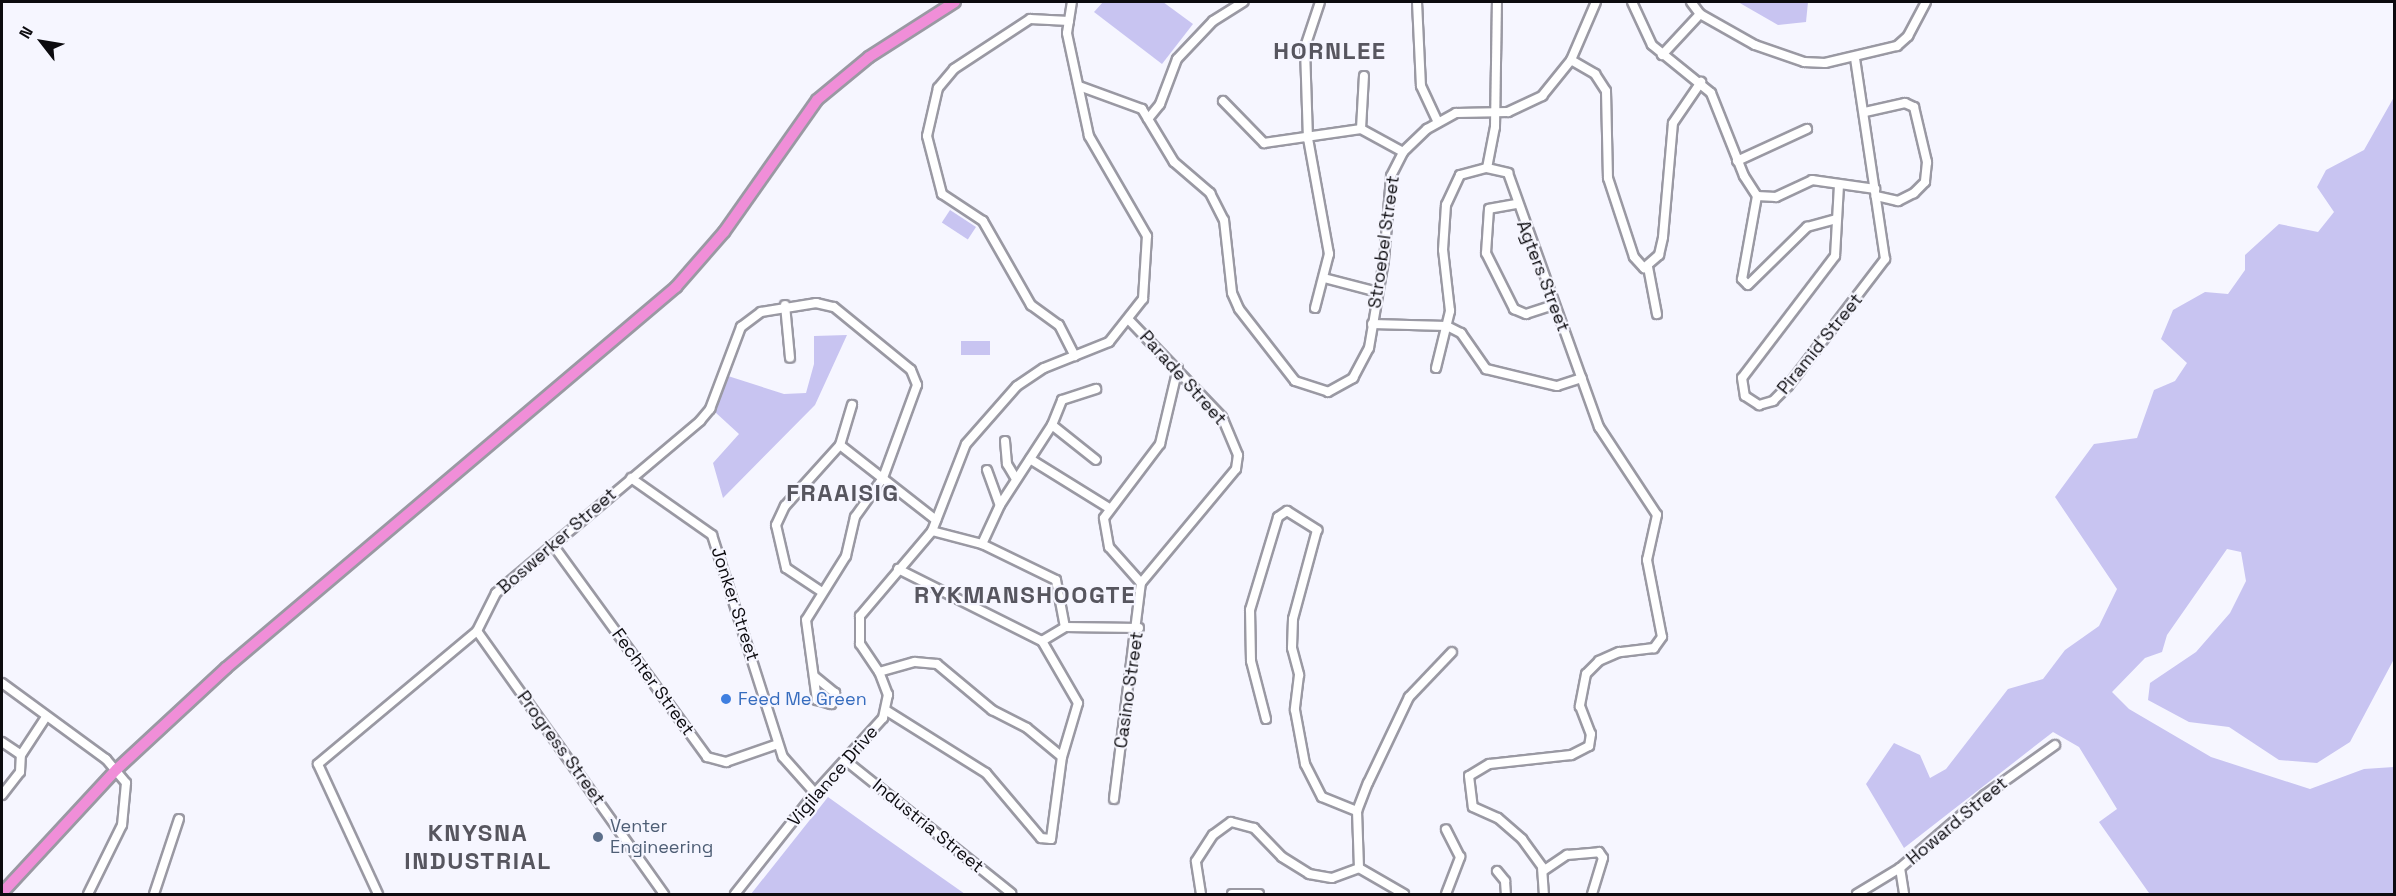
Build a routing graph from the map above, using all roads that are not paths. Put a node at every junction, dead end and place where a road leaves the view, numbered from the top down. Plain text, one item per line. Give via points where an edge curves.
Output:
1 (955, 2) edge
2 (1072, 2) edge
3 (1243, 2) edge
4 (1320, 2) edge
5 (1417, 2) edge
6 (1497, 2) edge
7 (1596, 2) edge
8 (1632, 2) edge
9 (1691, 2) edge
10 (1926, 2) edge
11 (1700, 14) junction
12 (1069, 21) junction
13 (1662, 55) junction
14 (1856, 59) junction
15 (1571, 60) junction
16 (1364, 76) dead end
17 (1701, 82) junction
18 (1079, 86) junction
19 (1223, 101) dead end
20 (1865, 112) junction
21 (1497, 113) junction
22 (1148, 119) junction
23 (1438, 123) junction
24 (1361, 129) junction
25 (1807, 129) dead end
26 (1308, 139) junction
27 (1403, 152) junction
28 (1737, 161) junction
29 (1487, 168) junction
30 (1839, 185) junction
31 (1876, 193) junction
32 (1757, 196) junction
33 (1516, 204) junction
34 (1836, 219) junction
35 (1648, 267) junction
36 (1324, 278) junction
37 (1377, 292) junction
38 (784, 305) junction
39 (1554, 305) junction
40 (1315, 308) dead end
41 (1658, 314) dead end
42 (1129, 320) junction
43 (1372, 324) junction
44 (1447, 326) junction
45 (1075, 356) junction
46 (790, 358) dead end
47 (1179, 368) junction
48 (1436, 368) dead end
49 (1582, 378) junction
50 (1096, 389) dead end
51 (852, 405) dead end
52 (1052, 425) junction
53 (1005, 441) dead end
54 (840, 445) junction
55 (1030, 459) junction
56 (1096, 460) dead end
57 (987, 470) dead end
58 (631, 478) junction
59 (883, 478) junction
60 (1016, 479) junction
61 (1000, 505) junction
62 (1109, 508) junction
63 (936, 520) junction
64 (932, 531) junction
65 (982, 544) junction
66 (553, 545) junction
67 (898, 569) junction
68 (1141, 584) junction
69 (822, 592) junction
70 (1065, 627) junction
71 (1138, 628) junction
72 (477, 631) junction
73 (1042, 641) junction
74 (1452, 652) dead end
75 (879, 672) junction
76 (815, 677) dead end
77 (2, 683) edge
78 (887, 711) junction
79 (46, 717) junction
80 (1266, 718) dead end
81 (2, 742) edge
82 (778, 744) junction
83 (2055, 745) dead end
84 (21, 755) junction
85 (1062, 757) junction
86 (846, 760) junction
87 (117, 769) junction
88 (815, 793) junction
89 (2, 795) edge
90 (1114, 799) dead end
91 (1357, 811) junction
92 (179, 819) dead end
93 (1446, 829) dead end
94 (1359, 868) junction
95 (1900, 868) junction
96 (1497, 871) dead end
97 (1543, 871) junction
98 (1011, 893) dead end
99 (2, 894) edge
100 (88, 894) edge
101 (154, 894) edge
102 (378, 894) edge
103 (664, 894) edge
104 (735, 894) edge
105 (1201, 894) edge
106 (1232, 894) edge
107 (1259, 894) edge
108 (1404, 894) edge
109 (1446, 894) edge
110 (1506, 894) edge
111 (1544, 894) edge
112 (1592, 894) edge
113 (1857, 894) edge
114 (1904, 894) edge

1 - 87 highway via 869,57 817,100 724,232 660,303 262,636
2 - 12 street, Vigilance Drive
3 - 22 street via 1214,21 1177,59 1160,104
4 - 26 street via 1305,47
5 - 23 street via 1421,86
6 - 21 street
7 - 15 street, Stroebel Street
8 - 13 street via 1645,36
9 - 11 street
10 - 14 street via 1904,40
11 - 13 street
11 - 14 street via 1779,56 1804,62
12 - 18 street, Vigilance Drive
12 - 45 street via 1030,19 954,69 938,88 927,136 942,194 983,221 1031,304 1059,325
13 - 17 street
14 - 20 street, Piramid Street
15 - 21 street, Stroebel Street via 1542,96 1519,109
15 - 35 street via 1595,74 1606,91 1608,178 1634,257 1638,265
16 - 24 street
17 - 28 street via 1711,93
17 - 35 street via 1673,123 1663,237 1659,255
18 - 22 street, Stroebel Street via 1131,101
18 - 42 street, Vigilance Drive via 1095,152 1147,236 1146,288
19 - 26 street via 1264,143
20 - 31 street, Piramid Street
20 - 31 street via 1905,103 1914,107 1927,162 1924,182 1914,193 1898,201
21 - 23 street, Stroebel Street via 1466,111
21 - 29 street
22 - 43 street, Stroebel Street via 1174,162 1217,203 1234,300 1262,344 1295,381 1317,392 1342,387 1364,361
23 - 27 street, Stroebel Street
24 - 26 street
24 - 27 street
25 - 28 street
26 - 36 street via 1327,228
27 - 37 street, Stroebel Street via 1391,176
28 - 32 street
29 - 33 street, Agters Street via 1508,174
29 - 44 street via 1460,176 1446,205
30 - 31 street
30 - 32 street via 1812,180 1776,197
30 - 34 street, Piramid Street
31 - 34 street, Piramid Street via 1886,243 1881,267 1784,392 1765,406 1756,404 1742,389 1742,378 1835,256 1839,248
32 - 34 street via 1742,279 1748,285 1807,227
33 - 39 street, Agters Street
33 - 39 street via 1489,210 1486,253 1514,309 1526,314
35 - 41 street
36 - 37 street
36 - 40 street
37 - 43 street, Stroebel Street
38 - 46 street
38 - 58 street, Boswerker Street via 761,312 741,327 710,409
38 - 59 street via 834,307 916,377 903,430
39 - 49 street, Agters Street
42 - 45 street, Vigilance Drive via 1109,342
42 - 47 street, Parade Street
43 - 44 street
44 - 48 street
44 - 49 street via 1461,333 1485,369 1557,386
45 - 63 street, Vigilance Drive via 1029,377 996,408 960,456
47 - 62 street via 1160,444
47 - 68 street, Parade Street via 1222,417 1234,438 1238,462
49 - 97 street, Agters Street via 1606,441 1657,515 1647,560 1662,637 1654,648 1619,652 1599,661 1586,674 1580,706 1591,740 1584,750 1489,764 1469,776 1473,807 1498,818 1522,839
50 - 52 street via 1064,397
51 - 54 street
52 - 55 street
52 - 56 street
53 - 60 street via 1007,464
54 - 59 street
54 - 69 street via 785,507 776,525 786,568
55 - 60 street
55 - 62 street
57 - 61 street
58 - 66 street, Boswerker Street
58 - 82 street, Jonker Street via 712,535
59 - 63 street
59 - 69 street via 858,511 846,556
60 - 61 street
61 - 65 street
62 - 68 street via 1104,518 1105,538
63 - 64 street, Vigilance Drive
64 - 65 street
64 - 67 street, Vigilance Drive
65 - 70 street via 1056,580
66 - 72 street, Boswerker Street via 489,599
66 - 82 street, Fechter Street via 707,757 726,762
67 - 73 street
67 - 75 street, Vigilance Drive via 866,607 858,626 864,653
68 - 71 street, Casino Street
69 - 76 street via 806,620
70 - 71 street
70 - 73 street
71 - 90 street, Casino Street
72 - 102 street, Boswerker Street via 318,764
72 - 103 street, Progress Street
73 - 85 street via 1077,703
74 - 91 street via 1403,706
75 - 78 street, Vigilance Drive via 888,695
75 - 85 street via 915,662 937,664 992,710 1027,728
77 - 79 street
78 - 85 street via 986,773 1041,838 1052,837
78 - 86 street, Vigilance Drive
79 - 84 street
79 - 87 street
80 - 91 street via 1251,661 1251,610 1278,517 1287,511 1317,530 1293,619 1292,648 1299,675 1294,710 1313,785 1328,802
81 - 84 street
82 - 88 street, Jonker Street via 790,769
83 - 95 street, Howard Street via 1985,795
84 - 89 street via 20,772
86 - 88 street, Vigilance Drive
86 - 98 street, Industria Street
87 - 99 highway
87 - 100 street via 128,789 122,825
88 - 104 street, Vigilance Drive
91 - 94 street
92 - 101 street
93 - 109 street via 1460,857
94 - 105 street via 1332,878 1309,874 1282,857 1254,828 1230,822 1213,835 1196,861
94 - 108 street
95 - 113 street, Howard Street
95 - 114 street
96 - 110 street via 1505,881
97 - 111 street
97 - 112 street via 1567,855 1599,852 1603,858
106 - 107 street

